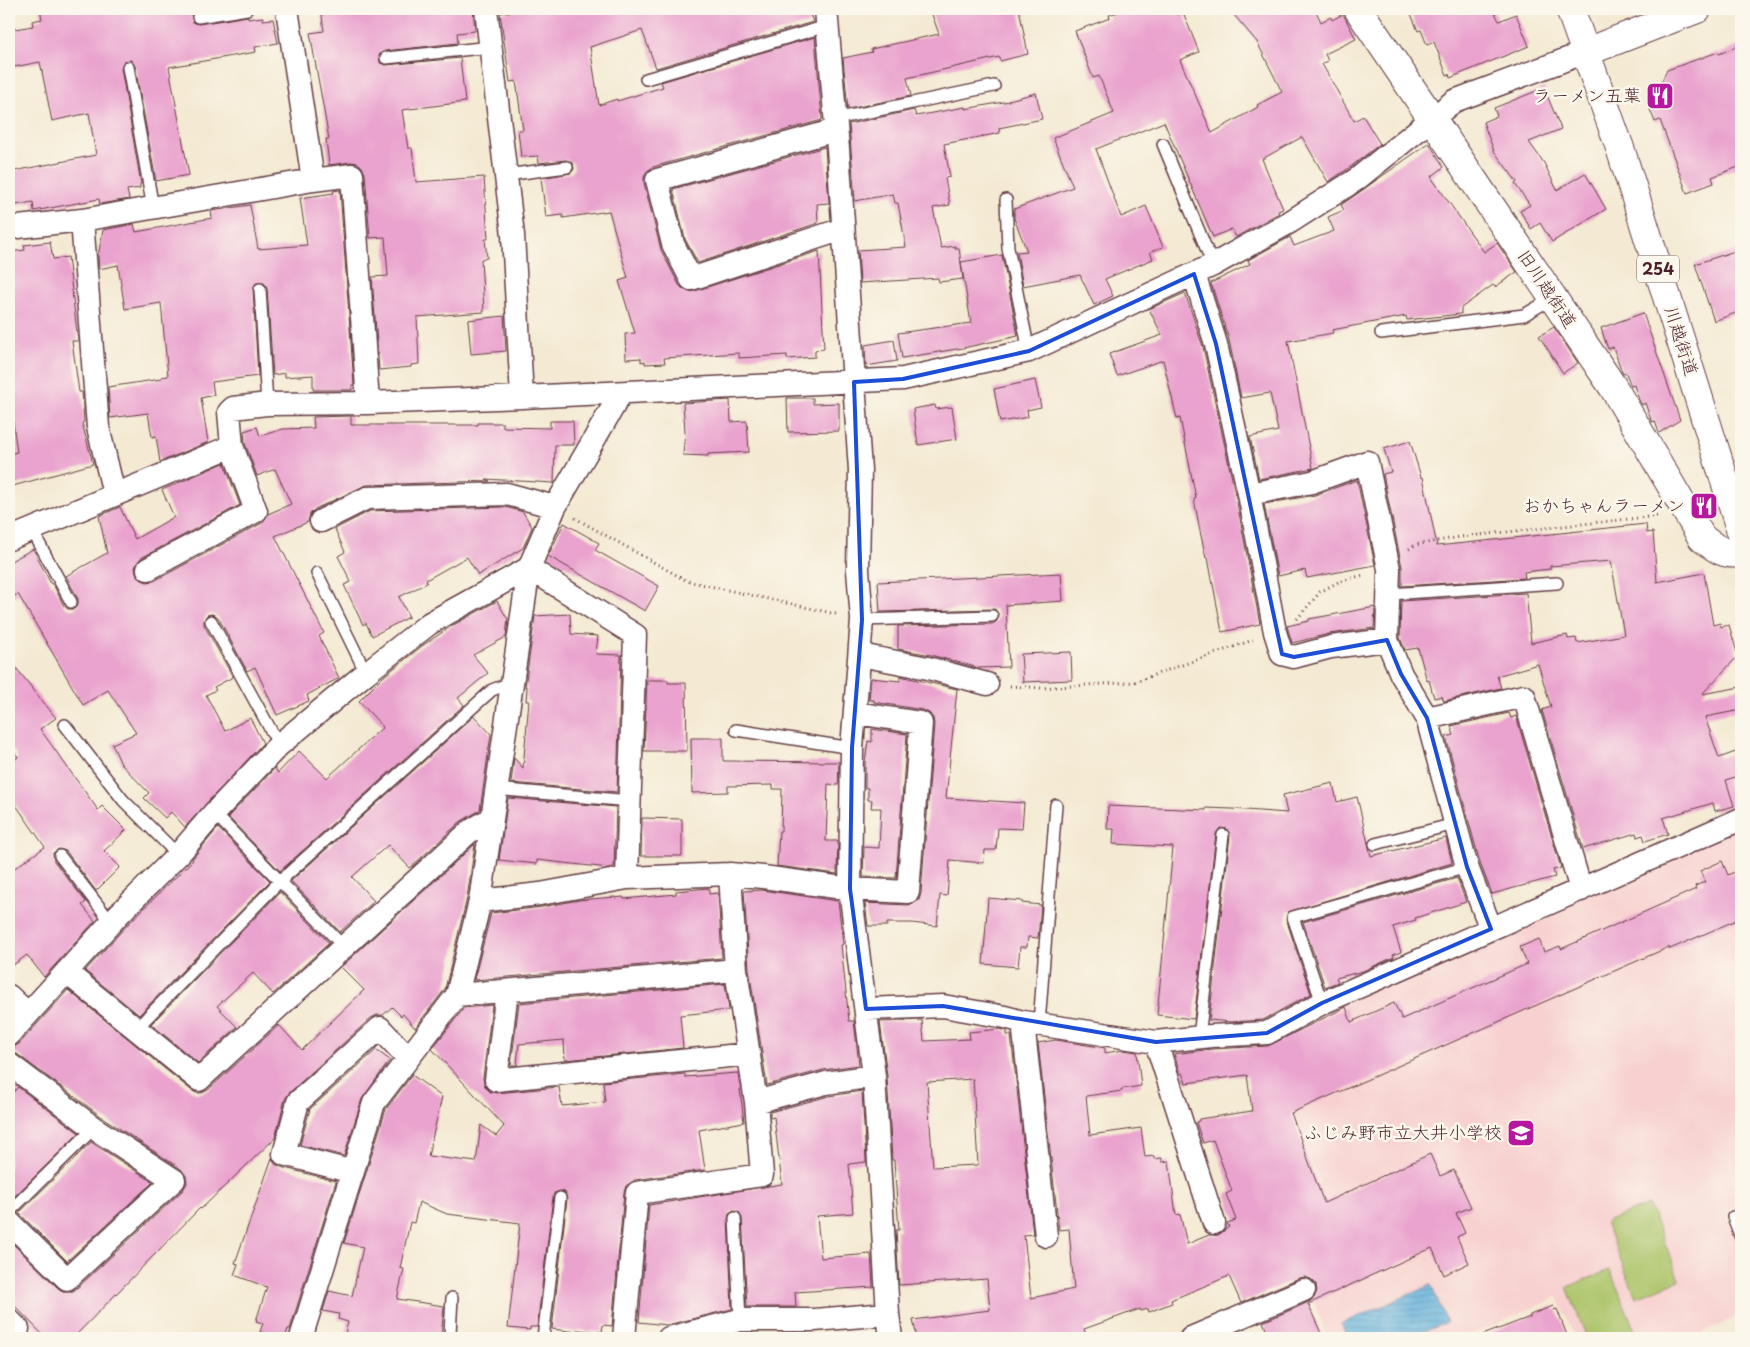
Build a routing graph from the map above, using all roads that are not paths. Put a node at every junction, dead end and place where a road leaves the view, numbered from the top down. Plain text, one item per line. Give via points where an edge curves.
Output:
1 (247, 9) edge
2 (287, 9) edge
3 (486, 9) edge
4 (1358, 9) edge
5 (1570, 9) edge
6 (1697, 9) edge
7 (827, 17) edge
8 (198, 18) dead end
9 (491, 47) junction
10 (1586, 52) junction
11 (386, 58) dead end
12 (128, 67) dead end
13 (646, 78) dead end
14 (994, 86) dead end
15 (1434, 119) junction
16 (836, 124) junction
17 (1163, 144) dead end
18 (567, 167) dead end
19 (506, 175) junction
20 (313, 180) junction
21 (1006, 200) dead end
22 (152, 208) junction
23 (82, 220) junction
24 (9, 228) edge
25 (843, 229) junction
26 (1203, 270) junction
27 (260, 289) dead end
28 (1553, 297) junction
29 (1381, 333) dead end
30 (1028, 351) junction
31 (854, 382) junction
32 (621, 393) junction
33 (522, 397) junction
34 (368, 403) junction
35 (267, 404) junction
36 (232, 446) junction
37 (114, 494) junction
38 (1249, 494) junction
39 (555, 507) junction
40 (321, 521) dead end
41 (32, 530) junction
42 (1741, 532) edge
43 (9, 539) edge
44 (1741, 552) edge
45 (529, 568) junction
46 (148, 569) dead end
47 (317, 573) dead end
48 (1557, 583) dead end
49 (1389, 594) junction
50 (71, 602) dead end
51 (992, 616) dead end
52 (862, 620) junction
53 (212, 621) dead end
54 (1387, 640) junction
55 (860, 655) junction
56 (366, 673) junction
57 (513, 682) junction
58 (986, 684) road end
59 (856, 713) junction
60 (1427, 718) junction
61 (65, 725) dead end
62 (736, 730) dead end
63 (279, 746) junction
64 (852, 748) junction
65 (495, 789) junction
66 (630, 801) junction
67 (1056, 805) dead end
68 (214, 813) junction
69 (492, 818) junction
70 (1741, 819) edge
71 (1456, 824) junction
72 (1223, 835) dead end
73 (1375, 844) dead end
74 (178, 854) junction
75 (60, 856) dead end
76 (1467, 867) junction
77 (730, 874) junction
78 (627, 878) junction
79 (280, 881) junction
80 (850, 889) junction
81 (1581, 890) junction
82 (480, 901) junction
83 (111, 922) junction
84 (1491, 929) junction
85 (344, 947) junction
86 (736, 970) junction
87 (66, 972) junction
88 (507, 991) junction
89 (457, 995) junction
90 (9, 996) edge
91 (1322, 1003) junction
92 (866, 1009) junction
93 (28, 1014) junction
94 (1031, 1023) junction
95 (136, 1028) junction
96 (9, 1035) edge
97 (1199, 1037) junction
98 (1156, 1042) junction
99 (749, 1054) junction
100 (408, 1058) junction
101 (9, 1064) edge
102 (874, 1076) junction
103 (756, 1102) junction
104 (94, 1128) junction
105 (353, 1172) junction
106 (560, 1198) dead end
107 (9, 1212) edge
108 (1733, 1217) dead end
109 (735, 1218) dead end
110 (9, 1222) edge
111 (1214, 1223) dead end
112 (1046, 1236) dead end
113 (1741, 1238) edge
114 (1304, 1290) dead end
115 (452, 1298) dead end
116 (888, 1314) junction
117 (9, 1320) edge
118 (740, 1320) junction
119 (702, 1334) edge
120 (9, 1338) edge
121 (300, 1338) edge
122 (454, 1338) edge
123 (543, 1338) edge
124 (624, 1338) edge
125 (669, 1338) edge
126 (891, 1338) edge
127 (1191, 1338) edge

1 - 8 lane
2 - 20 street
3 - 9 street
4 - 15 main road, 旧川越街道
5 - 10 main road, 川越街道 / 254
6 - 10 main road
7 - 13 lane
7 - 16 street
9 - 11 lane
9 - 19 street
10 - 15 street via 1454,101
10 - 42 main road, 川越街道 / 254 via 1620,148
12 - 22 lane
14 - 16 lane
15 - 26 street via 1357,179 1290,222
15 - 28 main road, 旧川越街道
16 - 25 street
16 - 25 street via 657,180 673,244 691,279
17 - 26 lane
18 - 19 lane
19 - 33 street via 513,235
20 - 22 street
20 - 34 street via 352,175
21 - 30 lane via 1008,248
22 - 23 street
23 - 24 street
23 - 37 street via 98,427
25 - 31 street
26 - 30 street
26 - 38 street
27 - 35 lane
28 - 29 lane via 1524,315
28 - 44 main road, 旧川越街道 via 1613,387 1702,538 1720,551
30 - 31 street via 903,379
31 - 32 street
31 - 52 street via 860,470 858,570
32 - 33 street
32 - 39 street
33 - 34 street
34 - 35 street
35 - 36 street via 233,408 229,412
36 - 37 street
36 - 46 street via 256,511
37 - 41 street
38 - 49 street via 1312,482 1367,462 1389,569
38 - 54 street via 1282,654 1294,657
39 - 40 street via 506,494 367,498
39 - 45 street
41 - 43 street
41 - 50 lane
45 - 56 street via 430,623
45 - 57 street
45 - 66 street via 635,635
47 - 56 lane
48 - 49 lane
49 - 54 street
51 - 52 lane
52 - 55 street
53 - 63 lane
54 - 60 street via 1401,674
55 - 58 street via 928,668
55 - 59 street
56 - 63 street
57 - 65 street
57 - 79 lane via 492,690
59 - 64 street
59 - 80 street via 921,723 908,892
60 - 71 street
60 - 81 street via 1524,696
61 - 74 lane via 124,800
62 - 64 lane
63 - 68 street
64 - 80 street
65 - 66 lane
65 - 69 street
66 - 78 street
67 - 94 lane
68 - 74 street
68 - 79 lane
69 - 82 street
69 - 85 street via 468,832
70 - 81 street
71 - 73 lane
71 - 76 street
72 - 97 lane
74 - 83 street
75 - 83 lane
76 - 84 street
76 - 91 lane via 1293,917
77 - 78 street
77 - 80 street
77 - 86 street
78 - 82 street
79 - 85 lane
79 - 95 lane
80 - 92 street
81 - 84 street
82 - 89 street
83 - 87 street
84 - 91 street
85 - 95 street via 198,1080
86 - 88 street
86 - 99 street
87 - 93 street
87 - 95 street
88 - 89 street
88 - 99 street via 496,1080
89 - 100 street
90 - 93 street
91 - 97 street via 1266,1033
92 - 94 street via 943,1006
92 - 102 street
93 - 96 street
94 - 98 street
94 - 112 street
97 - 98 street
98 - 111 street
99 - 103 street
100 - 105 street via 374,1103
100 - 105 street via 380,1028 298,1102 284,1154
101 - 104 street
102 - 103 street via 826,1083
102 - 116 street
103 - 124 street via 762,1175 637,1193
104 - 107 lane
104 - 110 street via 174,1180 67,1279
105 - 121 street
106 - 123 lane
108 - 113 lane
109 - 118 lane
114 - 127 street
115 - 122 lane via 450,1333
116 - 118 street via 814,1320
116 - 126 street
117 - 120 street via 18,1329
118 - 119 street
119 - 125 street

